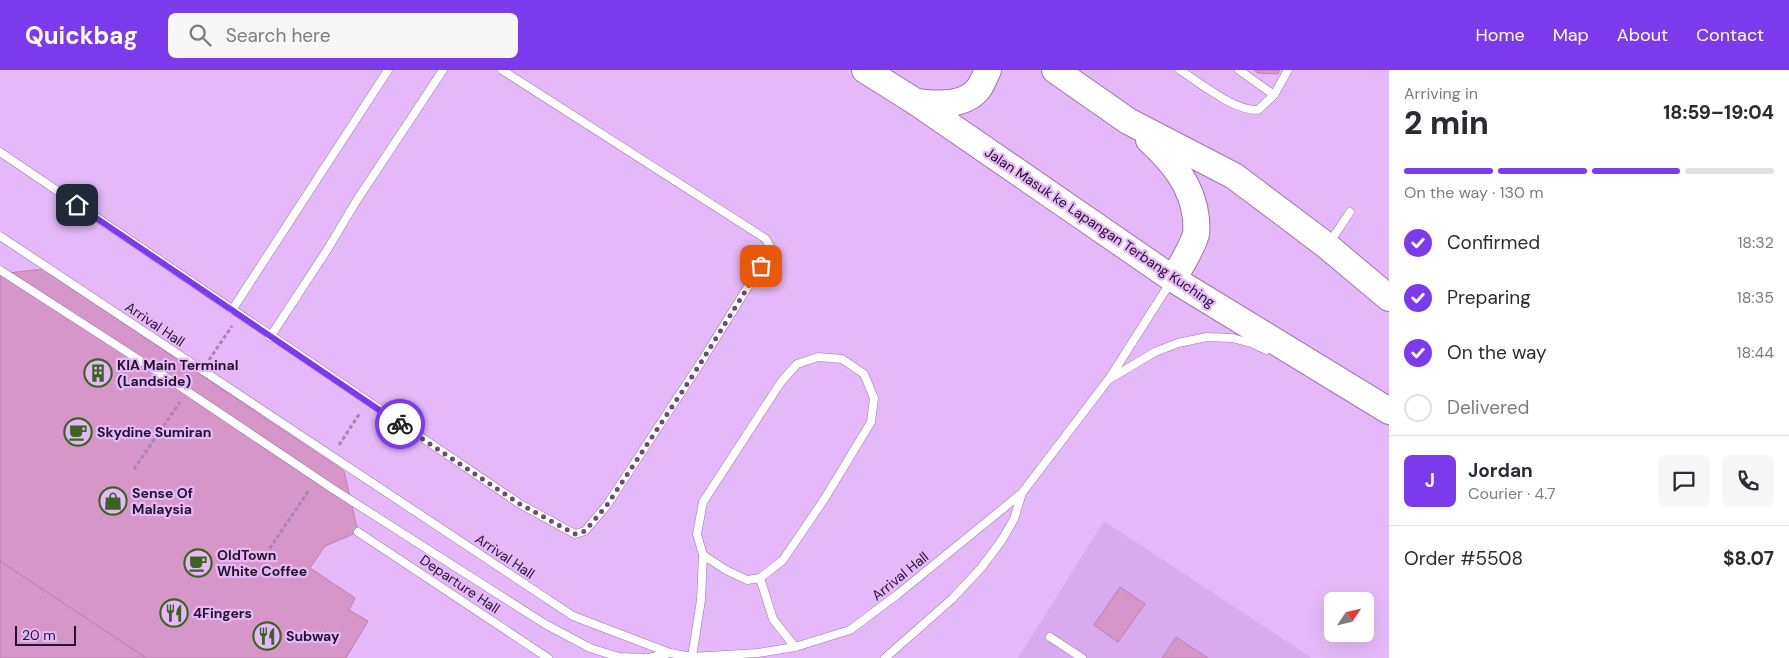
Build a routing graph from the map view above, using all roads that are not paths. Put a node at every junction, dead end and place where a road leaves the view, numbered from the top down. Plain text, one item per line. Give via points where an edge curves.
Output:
1 (388, 70) edge
2 (443, 70) edge
3 (502, 70) edge
4 (865, 70) edge
5 (988, 70) edge
6 (1054, 70) edge
7 (1180, 70) edge
8 (1239, 70) edge
9 (1288, 70) edge
10 (1274, 95) junction
11 (916, 102) junction
12 (1128, 121) junction
13 (0, 152) edge
14 (1350, 212) dead end
15 (0, 236) edge
16 (1327, 246) junction
17 (0, 270) edge
18 (1173, 279) junction
19 (1389, 298) edge
20 (232, 310) junction
21 (270, 336) junction
22 (1270, 351) dead end
23 (1288, 359) dead end
24 (1108, 380) junction
25 (1351, 387) junction
26 (1389, 411) edge
27 (1022, 493) junction
28 (358, 532) dead end
29 (703, 555) junction
30 (760, 578) junction
31 (1050, 637) dead end
32 (795, 647) junction
33 (670, 653) junction
34 (692, 657) edge
35 (548, 658) edge
36 (647, 658) edge
37 (885, 658) edge
38 (1082, 658) edge

1 - 20 lane
2 - 21 lane
3 - 21 lane via 766,239 769,245 769,253 703,359 607,505 585,531 575,534 520,504
4 - 11 highway, Jalan Masuk ke Lapangan Terbang Kuching
5 - 11 highway via 978,89 964,100 939,104
6 - 12 highway
7 - 10 lane via 1249,111 1258,110
8 - 10 lane
9 - 10 lane
11 - 18 highway, Jalan Masuk ke Lapangan Terbang Kuching
12 - 16 highway via 1234,176
12 - 18 highway via 1165,155 1185,181 1195,206 1197,232
13 - 20 lane
14 - 16 lane
15 - 33 lane, Arrival Hall via 573,616
16 - 19 highway
17 - 36 lane via 332,489 545,624 590,648 619,657
18 - 24 lane
18 - 25 highway, Jalan Masuk ke Lapangan Terbang Kuching
20 - 21 lane
22 - 24 lane via 1232,338 1207,337 1155,352
23 - 25 lane
24 - 27 lane
25 - 26 highway, Jalan Masuk ke Lapangan Terbang Kuching
27 - 32 lane, Arrival Hall via 850,630
27 - 37 lane via 1014,519 981,568 924,625
28 - 35 lane, Departure Hall
29 - 30 lane via 747,580
29 - 30 lane via 697,534 703,502 781,382 797,364 818,357 842,359 864,374 874,398 871,422 783,560
29 - 34 lane via 701,600
30 - 32 lane via 773,619
31 - 38 lane
32 - 34 lane, Arrival Hall
33 - 34 lane, Arrival Hall
33 - 36 lane

